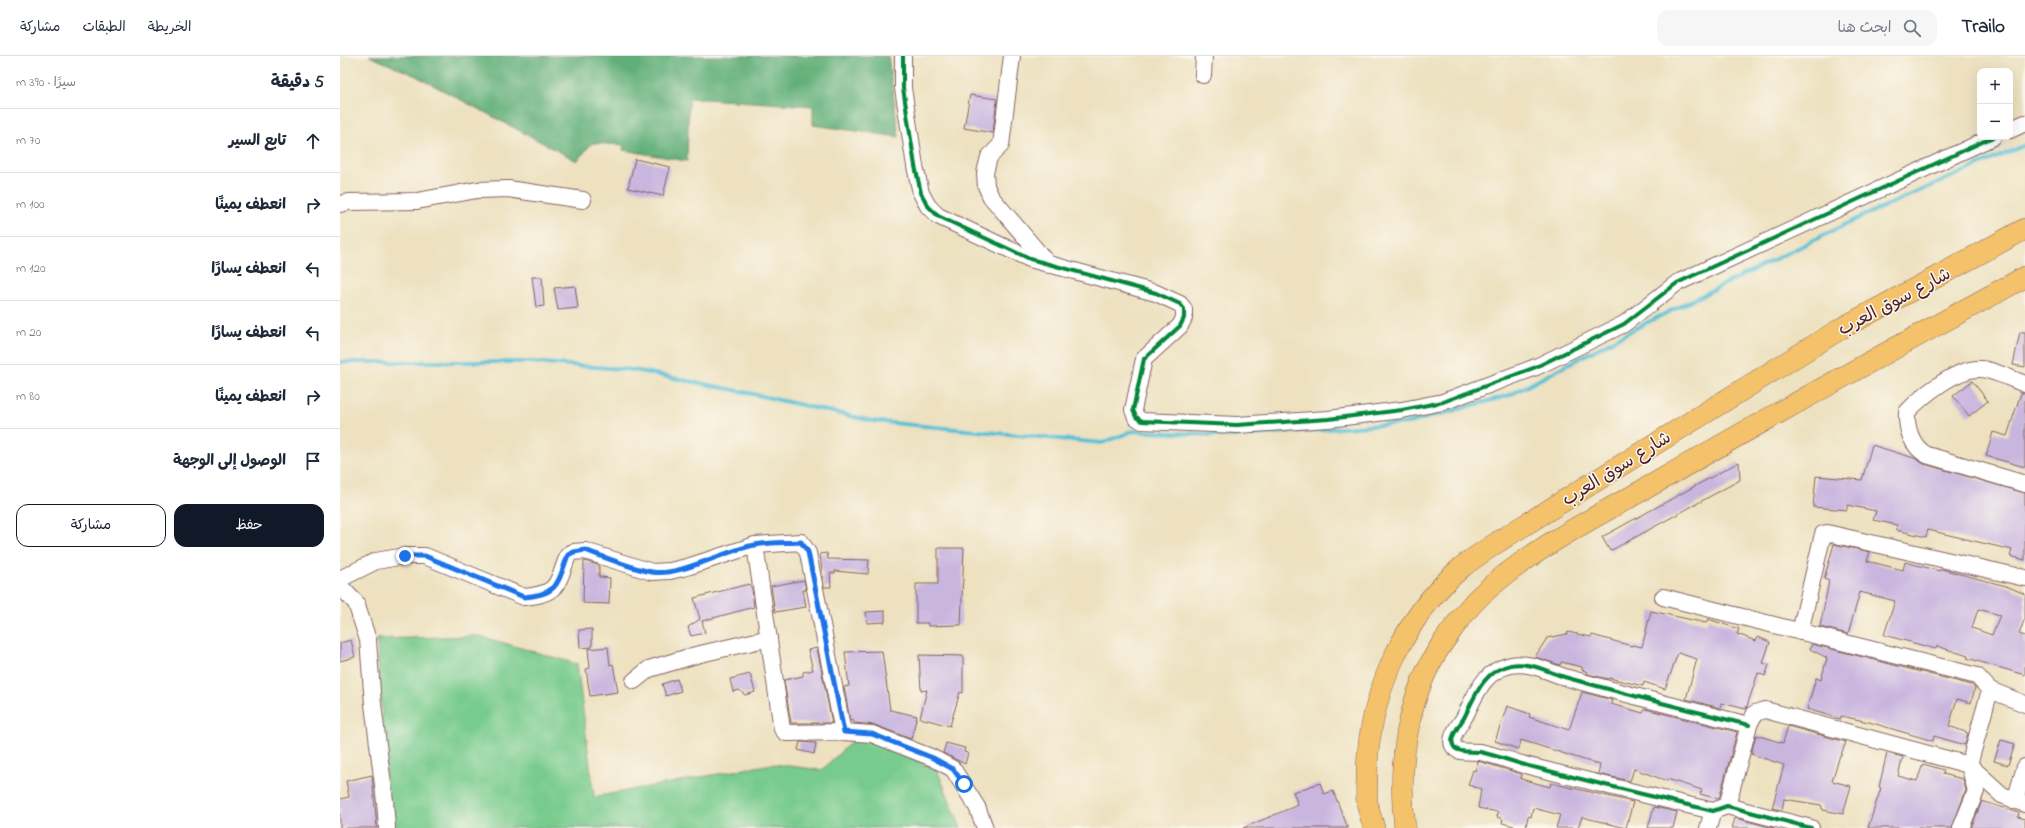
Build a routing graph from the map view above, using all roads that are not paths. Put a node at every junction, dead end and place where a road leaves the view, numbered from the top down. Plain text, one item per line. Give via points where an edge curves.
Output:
1 (903, 56) edge
2 (1012, 56) edge
3 (1204, 56) edge
4 (1203, 75) dead end
5 (2025, 123) edge
6 (2013, 129) edge
7 (1987, 140) edge
8 (583, 200) dead end
9 (340, 204) edge
10 (2025, 229) edge
11 (1049, 264) junction
12 (2025, 276) edge
13 (2025, 384) edge
14 (2025, 484) edge
15 (755, 545) junction
16 (2025, 578) edge
17 (340, 579) edge
18 (340, 586) edge
19 (1663, 597) dead end
20 (1800, 632) junction
21 (768, 638) junction
22 (634, 681) dead end
23 (1990, 690) junction
24 (2025, 704) edge
25 (1749, 725) junction
26 (844, 732) junction
27 (1969, 765) junction
28 (2025, 767) edge
29 (2020, 803) edge
30 (1720, 809) junction
31 (387, 828) edge
32 (985, 828) edge
33 (1374, 828) edge
34 (1405, 828) edge
35 (1708, 828) edge
36 (1811, 828) edge
37 (1961, 828) edge

1 - 11 street via 903,88 915,166 921,193 928,206 938,216 1030,259
2 - 11 street via 1001,145 989,157 985,173 986,186 991,197
3 - 4 street
5 - 6 street
7 - 11 street via 1677,284 1624,324 1536,367 1443,402 1395,411 1328,419 1237,425 1142,421 1132,410 1144,359 1180,326 1184,318 1184,309 1180,304 1156,293
8 - 9 street via 508,189 477,190 417,201
10 - 33 main road, شارع سوق العرب via 1842,328 1507,536 1462,568 1426,605 1410,628 1395,655 1376,705 1367,753 1367,802
12 - 34 main road via 1707,453 1537,552 1479,597 1443,641 1421,684 1405,740 1401,795
13 - 14 street via 1981,369 1970,370 1937,386 1907,412 1906,421 1917,449 1927,455
15 - 17 street via 686,567 652,572 585,550 574,552 568,555 558,582 552,589 541,595 524,597 425,556 405,556 376,561
15 - 21 street
15 - 26 street via 801,542 808,552
16 - 20 street via 1827,532 1822,538
18 - 31 street via 356,603 368,640
19 - 20 street
20 - 23 street via 1977,676
21 - 22 street via 696,655 649,670
21 - 26 street via 782,729 786,733
23 - 24 street
23 - 27 street
25 - 27 street via 1755,713 1765,710
25 - 30 street
25 - 30 street via 1566,678 1526,664 1518,664 1495,671 1485,678 1452,742 1454,748 1459,751 1480,752 1515,763
26 - 32 street via 872,734 933,758 953,769 977,807
27 - 29 street via 2002,795
27 - 37 street via 1976,791
28 - 29 street
30 - 35 street
30 - 36 street

